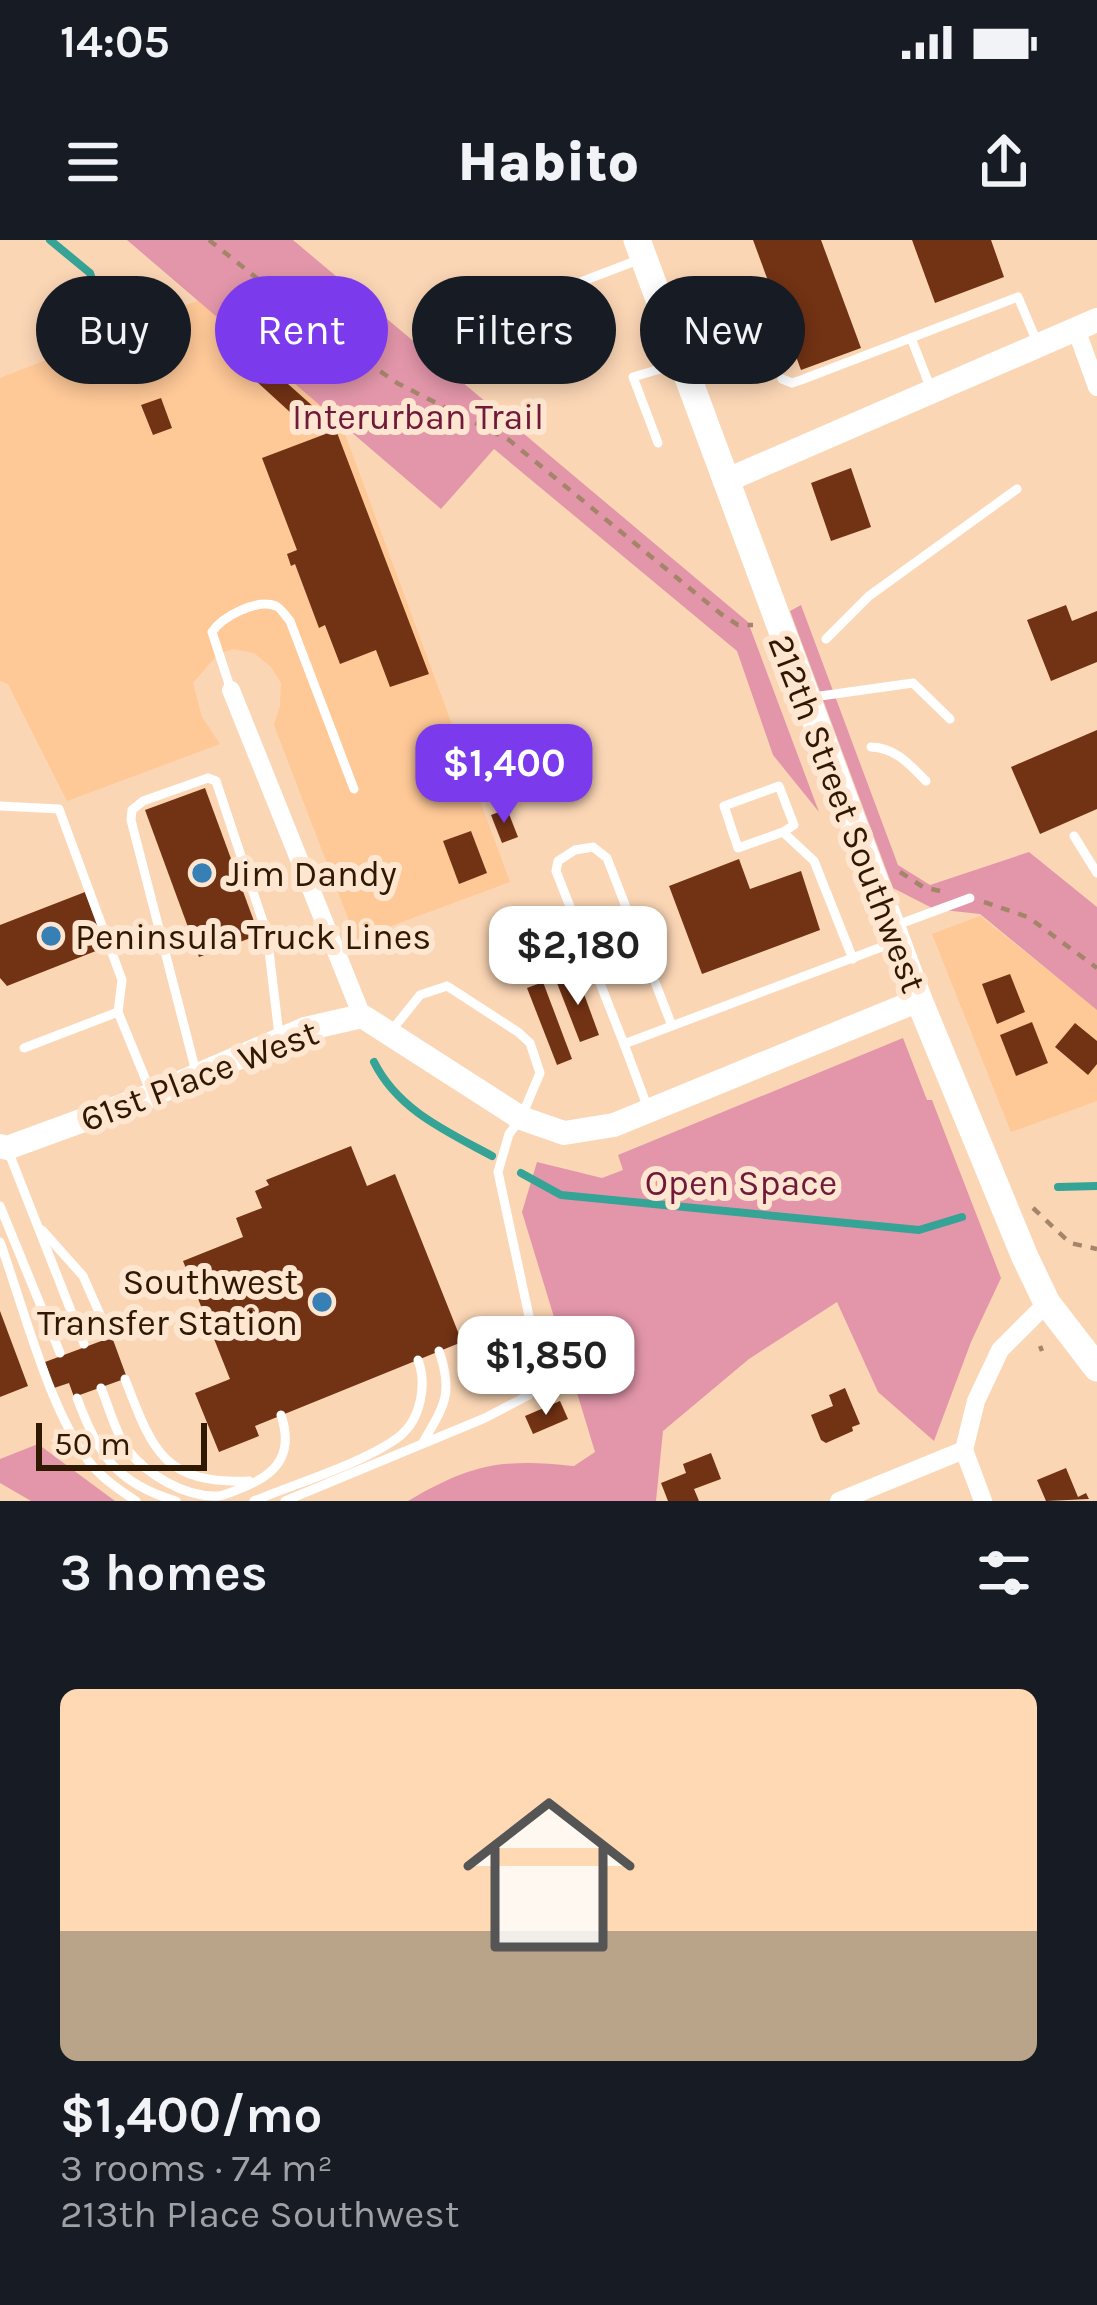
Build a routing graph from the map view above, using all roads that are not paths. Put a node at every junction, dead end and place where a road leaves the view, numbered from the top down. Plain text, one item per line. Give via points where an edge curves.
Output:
1 (640, 249) edge
2 (578, 276) edge
3 (1086, 324) edge
4 (911, 338) junction
5 (1038, 345) junction
6 (640, 375) edge
7 (805, 378) edge
8 (690, 384) edge
9 (1097, 387) edge
10 (932, 391) junction
11 (658, 443) dead end
12 (725, 481) junction
13 (1017, 489) dead end
14 (826, 639) dead end
15 (231, 690) joint
16 (808, 698) junction
17 (950, 719) dead end
18 (871, 747) dead end
19 (926, 781) dead end
20 (354, 789) dead end
21 (0, 806) edge
22 (783, 832) junction
23 (1074, 836) dead end
24 (1097, 873) edge
25 (970, 898) road end
26 (896, 933) junction
27 (853, 959) junction
28 (919, 1000) junction
29 (118, 1012) junction
30 (362, 1016) junction
31 (672, 1026) junction
32 (389, 1034) junction
33 (280, 1040) junction
34 (624, 1044) junction
35 (24, 1048) dead end
36 (197, 1075) junction
37 (152, 1094) junction
38 (649, 1111) junction
39 (521, 1118) junction
40 (3, 1147) edge
41 (0, 1206) edge
42 (39, 1228) junction
43 (0, 1242) edge
44 (1047, 1303) junction
45 (110, 1335) dead end
46 (84, 1344) dead end
47 (439, 1351) dead end
48 (60, 1354) dead end
49 (418, 1360) dead end
50 (1097, 1368) edge
51 (125, 1379) dead end
52 (101, 1388) dead end
53 (77, 1398) dead end
54 (281, 1415) dead end
55 (422, 1444) junction
56 (964, 1450) junction
57 (260, 1480) junction
58 (136, 1501) edge
59 (176, 1501) edge
60 (254, 1501) edge
61 (285, 1501) edge
62 (839, 1501) edge
63 (983, 1501) edge

1 - 2 lane
3 - 5 street
3 - 9 street
4 - 5 lane via 1018,297
4 - 7 lane
4 - 10 lane
5 - 10 street
6 - 11 lane via 633,377
8 - 12 main road, 212th Street Southwest
10 - 12 street
12 - 16 main road, 212th Street Southwest
13 - 14 lane via 869,596
15 - 20 lane via 212,632 240,610 279,607
15 - 30 street
16 - 17 lane via 913,683
16 - 26 main road, 212th Street Southwest
18 - 19 lane via 904,758
21 - 29 lane via 59,809 122,980
22 - 22 lane via 738,848 724,806 779,786 794,825
22 - 27 lane via 814,861
23 - 24 lane
25 - 26 lane
26 - 27 lane
26 - 28 main road, 212th Street Southwest
27 - 31 lane
28 - 38 street, 61st Place West
28 - 44 main road, 212th Street Southwest
29 - 35 lane
29 - 37 lane
30 - 32 street, 61st Place West
30 - 33 street, 61st Place West
31 - 34 lane
31 - 34 lane via 607,858 592,847 575,850 556,872
32 - 39 street, 61st Place West
32 - 39 lane via 421,995 453,988 530,1043 540,1073
33 - 36 street, 61st Place West
33 - 36 lane via 268,938 215,781 142,801 131,820
34 - 38 lane
36 - 37 street, 61st Place West
37 - 40 street, 61st Place West
38 - 39 street, 61st Place West via 565,1133
39 - 55 lane via 498,1172 538,1358 529,1395
40 - 42 lane
41 - 48 lane
42 - 45 lane via 82,1276
42 - 46 lane
43 - 58 lane via 70,1428 106,1480
44 - 50 main road, 212th Street Southwest
44 - 56 street via 1000,1350
47 - 55 lane via 449,1379
49 - 60 lane via 425,1378 402,1435
51 - 57 lane via 170,1466 197,1480
52 - 57 lane via 125,1446 176,1487 218,1496
53 - 59 lane via 112,1469
54 - 57 lane via 289,1437 283,1457
55 - 61 lane
56 - 62 street
56 - 63 street

